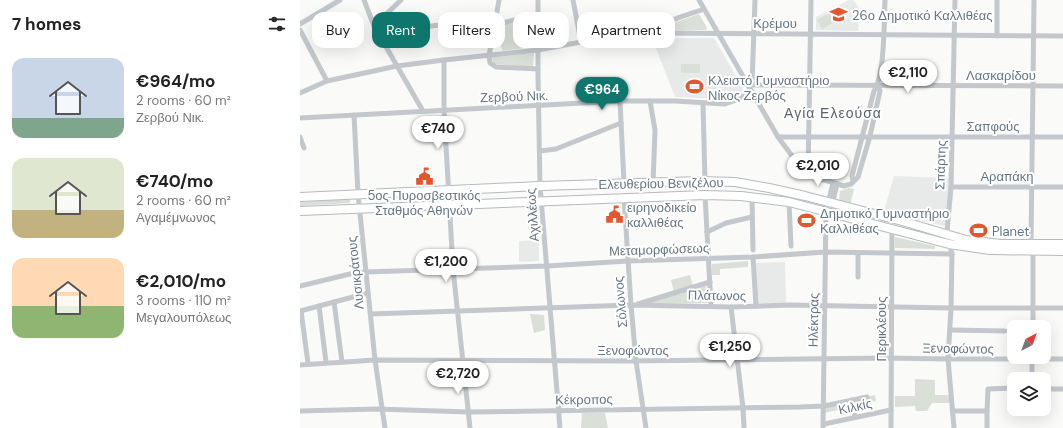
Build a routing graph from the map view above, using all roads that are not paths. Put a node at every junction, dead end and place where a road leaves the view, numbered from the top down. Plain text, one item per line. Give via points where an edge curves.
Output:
1 (340, 0) edge
2 (364, 0) edge
3 (401, 0) edge
4 (500, 0) edge
5 (538, 0) edge
6 (573, 0) edge
7 (699, 0) edge
8 (755, 0) edge
9 (811, 0) edge
10 (885, 0) edge
11 (954, 0) edge
12 (997, 0) edge
13 (1034, 0) edge
14 (704, 9) junction
15 (389, 12) edge
16 (497, 12) edge
17 (538, 12) edge
18 (675, 20) edge
19 (372, 21) edge
20 (577, 21) edge
21 (300, 24) edge
22 (300, 30) edge
23 (675, 33) edge
24 (717, 33) junction
25 (754, 34) junction
26 (811, 34) junction
27 (884, 35) junction
28 (953, 35) junction
29 (997, 36) junction
30 (1034, 36) junction
31 (1063, 36) edge
32 (577, 43) edge
33 (387, 48) edge
34 (490, 48) edge
35 (538, 50) junction
36 (489, 56) junction
37 (444, 60) junction
38 (397, 66) junction
39 (538, 69) junction
40 (327, 81) junction
41 (810, 85) junction
42 (878, 85) junction
43 (952, 86) junction
44 (1034, 86) junction
45 (1063, 86) edge
46 (751, 88) junction
47 (300, 93) edge
48 (650, 101) junction
49 (620, 102) junction
50 (703, 102) junction
51 (539, 106) junction
52 (444, 110) junction
53 (423, 111) junction
54 (354, 115) junction
55 (300, 118) edge
56 (621, 123) junction
57 (808, 136) junction
58 (863, 136) junction
59 (870, 136) junction
60 (300, 137) edge
61 (778, 137) junction
62 (952, 137) junction
63 (1033, 137) junction
64 (1063, 137) edge
65 (304, 148) dead end
66 (540, 151) junction
67 (808, 175) junction
68 (705, 181) junction
69 (853, 182) junction
70 (624, 183) junction
71 (653, 183) junction
72 (835, 184) junction
73 (540, 186) junction
74 (951, 187) junction
75 (1032, 187) junction
76 (1063, 187) edge
77 (448, 190) junction
78 (358, 194) junction
79 (705, 195) junction
80 (300, 197) edge
81 (752, 197) junction
82 (624, 198) junction
83 (542, 201) junction
84 (789, 202) junction
85 (830, 203) junction
86 (449, 205) junction
87 (360, 208) junction
88 (300, 211) edge
89 (826, 212) junction
90 (752, 217) junction
91 (892, 230) junction
92 (707, 232) junction
93 (948, 236) junction
94 (949, 244) junction
95 (1063, 244) edge
96 (791, 246) dead end
97 (1032, 248) junction
98 (753, 250) dead end
99 (1063, 251) edge
100 (826, 252) junction
101 (892, 252) junction
102 (858, 253) junction
103 (952, 254) junction
104 (753, 257) junction
105 (709, 258) junction
106 (628, 261) junction
107 (547, 266) junction
108 (453, 270) junction
109 (366, 272) junction
110 (858, 277) dead end
111 (710, 282) junction
112 (300, 286) edge
113 (368, 293) junction
114 (334, 302) junction
115 (631, 305) junction
116 (319, 306) junction
117 (711, 306) junction
118 (756, 306) junction
119 (824, 306) junction
120 (731, 307) junction
121 (892, 307) junction
122 (951, 308) junction
123 (1033, 308) junction
124 (1063, 308) edge
125 (550, 309) junction
126 (300, 311) edge
127 (457, 312) junction
128 (371, 314) junction
129 (1033, 320) edge
130 (950, 330) junction
131 (1005, 330) dead end
132 (892, 358) junction
133 (1007, 358) edge
134 (824, 359) junction
135 (948, 359) junction
136 (1051, 359) edge
137 (1063, 359) edge
138 (375, 360) junction
139 (463, 360) junction
140 (738, 360) junction
141 (554, 361) junction
142 (636, 361) junction
143 (326, 362) junction
144 (342, 362) junction
145 (308, 364) junction
146 (300, 365) edge
147 (1007, 388) edge
148 (1051, 389) edge
149 (1063, 389) edge
150 (867, 396) dead end
151 (852, 400) junction
152 (824, 406) junction
153 (744, 408) junction
154 (382, 409) junction
155 (644, 409) junction
156 (558, 410) junction
157 (891, 410) junction
158 (300, 411) edge
159 (953, 411) junction
160 (986, 411) junction
161 (469, 412) junction
162 (855, 417) junction
163 (823, 426) edge
164 (385, 428) edge
165 (470, 428) edge
166 (560, 428) edge
167 (646, 428) edge
168 (744, 428) edge
169 (891, 428) edge
170 (954, 428) edge
171 (987, 428) edge

1 - 21 street
2 - 19 street
3 - 15 street
4 - 16 street
5 - 17 street, Αχιλλέως
6 - 20 street
7 - 14 street
8 - 25 street
9 - 26 street
10 - 27 street
11 - 28 street, Σπάρτης
12 - 29 street
13 - 30 street
14 - 18 street
14 - 24 street
22 - 40 street
23 - 24 street, Κρέμου
24 - 25 street, Κρέμου
24 - 46 street
25 - 26 street, Κρέμου
25 - 46 street
26 - 27 street, Κρέμου
26 - 41 street
27 - 28 street, Κρέμου
27 - 42 street
28 - 29 street, Κρέμου
28 - 43 street, Σπάρτης
29 - 30 street, Κρέμου
30 - 31 street, Κρέμου
30 - 44 street
32 - 35 street, Κρέμου
33 - 38 street
34 - 36 street
35 - 36 street, Κρέμου
35 - 39 street, Αχιλλέως
36 - 37 street, Κρέμου
36 - 39 street via 490,63 494,66
37 - 38 street, Κρέμου
37 - 52 street
38 - 40 street, Κρέμου
38 - 53 street
39 - 51 street, Αχιλλέως
40 - 47 street, Κρέμου
41 - 42 street, Λασκαρίδου
41 - 46 street, Λασκαρίδου
41 - 57 street
42 - 43 street, Λασκαρίδου
42 - 58 street via 874,91
42 - 59 street via 880,91
43 - 44 street, Λασκαρίδου
43 - 62 street, Σπάρτης
44 - 45 street, Λασκαρίδου
44 - 63 street
46 - 50 street, Ζερβού Νικ. via 736,100 725,104
46 - 61 street
48 - 49 street, Ζερβού Νικ.
48 - 50 street, Ζερβού Νικ.
48 - 71 street via 656,130
49 - 51 street, Ζερβού Νικ.
49 - 56 street
50 - 68 street
51 - 52 street, Ζερβού Νικ.
51 - 66 street, Αχιλλέως
52 - 53 street, Ζερβού Νικ.
52 - 77 street
53 - 54 street, Ζερβού Νικ.
54 - 55 street, Ζερβού Νικ.
54 - 78 street, Λυσικράτους
56 - 66 street via 561,148
56 - 70 street
57 - 58 street, Σαπφούς
57 - 61 street, Σαπφούς
57 - 67 street
58 - 59 street, Σαπφούς
58 - 69 street via 852,176
59 - 62 street, Σαπφούς
59 - 69 street via 858,178
60 - 65 street
61 - 67 street
62 - 63 street, Σαπφούς
62 - 74 street, Σπάρτης
63 - 64 street, Σαπφούς
63 - 75 street
66 - 73 street, Αχιλλέως
67 - 72 street
68 - 71 main road, Ελευθερίου Βενιζέλου
68 - 85 main road, Ελευθερίου Βενιζέλου via 735,182
69 - 72 street via 848,186
70 - 71 main road, Ελευθερίου Βενιζέλου
70 - 73 main road, Ελευθερίου Βενιζέλου
72 - 85 street, Ηλέκτρας
73 - 77 main road, Ελευθερίου Βενιζέλου
73 - 83 street, Αχιλλέως
74 - 75 street, Αραπάκη
74 - 93 street, Σπάρτης
75 - 76 street, Αραπάκη
75 - 97 street
77 - 78 main road, Ελευθερίου Βενιζέλου
77 - 86 street
78 - 80 main road, Ελευθερίου Βενιζέλου
78 - 87 street, Λυσικράτους
79 - 81 main road, Ελευθερίου Βενιζέλου
79 - 82 main road, Ελευθερίου Βενιζέλου
79 - 92 street
81 - 84 main road, Ελευθερίου Βενιζέλου
81 - 90 street
82 - 83 main road, Ελευθερίου Βενιζέλου
82 - 106 street, Σόλωνος
83 - 86 main road, Ελευθερίου Βενιζέλου
83 - 107 street, Αχιλλέως
84 - 89 main road, Ελευθερίου Βενιζέλου
84 - 96 street
85 - 89 street, Ηλέκτρας
85 - 93 main road, Ελευθερίου Βενιζέλου via 902,221
86 - 87 main road, Ελευθερίου Βενιζέλου
86 - 108 street
87 - 88 main road, Ελευθερίου Βενιζέλου
87 - 109 street, Λυσικράτους
89 - 91 main road, Ελευθερίου Βενιζέλου
89 - 100 street, Ηλέκτρας
90 - 92 street via 726,223
90 - 98 street
91 - 94 main road, Ελευθερίου Βενιζέλου
91 - 101 street, Περικλέους
92 - 105 street
93 - 94 street, Σπάρτης
93 - 97 main road, Ελευθερίου Βενιζέλου
94 - 97 main road, Ελευθερίου Βενιζέλου via 990,250
94 - 103 street, Σπάρτης
95 - 97 main road, Ελευθερίου Βενιζέλου
97 - 99 main road, Ελευθερίου Βενιζέλου
97 - 123 street
100 - 102 street, Μεταμορφώσεως
100 - 104 street, Μεταμορφώσεως
100 - 119 street, Ηλέκτρας
101 - 102 street, Μεταμορφώσεως
101 - 103 street, Μεταμορφώσεως
101 - 121 street, Περικλέους
102 - 110 street
103 - 122 street, Σπάρτης
104 - 105 street, Μεταμορφώσεως
104 - 118 street
105 - 106 street, Μεταμορφώσεως
105 - 111 street
106 - 107 street, Μεταμορφώσεως
106 - 115 street, Σόλωνος
107 - 108 street, Μεταμορφώσεως
107 - 125 street, Αχιλλέως
108 - 109 street, Μεταμορφώσεως
108 - 127 street
109 - 112 street, Μεταμορφώσεως
109 - 113 street, Λυσικράτους
111 - 115 street
111 - 117 street
113 - 114 street
113 - 128 street, Λυσικράτους
114 - 116 street
114 - 144 street
115 - 117 street, Πλάτωνος
115 - 125 street, Πλάτωνος
115 - 142 street, Σόλωνος
116 - 126 street
116 - 143 street
117 - 120 street, Πλάτωνος
118 - 119 street, Πλάτωνος
118 - 120 street, Πλάτωνος
119 - 121 street, Πλάτωνος
119 - 134 street, Ηλέκτρας
120 - 140 street
121 - 122 street, Πλάτωνος
121 - 132 street, Περικλέους
122 - 123 street, Πλάτωνος
122 - 130 street, Σπάρτης
123 - 124 street, Πλάτωνος
123 - 129 street
125 - 127 street, Πλάτωνος
125 - 141 street, Αχιλλέως
126 - 145 street
127 - 128 street, Πλάτωνος
127 - 139 street
128 - 138 street, Λυσικράτους
130 - 131 street
130 - 135 street, Σπάρτης
132 - 134 street, Ξενοφώντος
132 - 135 street, Ξενοφώντος
132 - 157 street, Περικλέους
133 - 135 street, Ξενοφώντος
134 - 140 street, Ξενοφώντος
134 - 152 street, Ηλέκτρας
135 - 159 street, Σπάρτης
136 - 137 street, Ξενοφώντος
138 - 139 street, Ξενοφώντος
138 - 144 street, Ξενοφώντος
138 - 154 street, Λυσικράτους
139 - 141 street, Ξενοφώντος
139 - 161 street
140 - 142 street, Ξενοφώντος
140 - 153 street
141 - 142 street, Ξενοφώντος
141 - 156 street, Αχιλλέως
142 - 155 street, Σόλωνος
143 - 144 street, Ξενοφώντος
143 - 145 street, Ξενοφώντος
145 - 146 street, Ξενοφώντος
147 - 160 street via 988,389
148 - 149 street
150 - 151 street, Κέκροπος
151 - 152 street, Κέκροπος
151 - 162 street
152 - 153 street, Κέκροπος
152 - 163 street, Ηλέκτρας
153 - 155 street, Κέκροπος
153 - 168 street
154 - 158 street, Κέκροπος
154 - 161 street, Κέκροπος
154 - 164 street, Λυσικράτους
155 - 156 street, Κέκροπος
155 - 167 street, Σόλωνος
156 - 161 street, Κέκροπος
156 - 166 street, Αχιλλέως
157 - 162 street, Κιλκίς
157 - 169 street, Περικλέους
159 - 160 street
159 - 170 street, Σπάρτης
160 - 171 street
161 - 165 street
162 - 163 street, Κιλκίς

